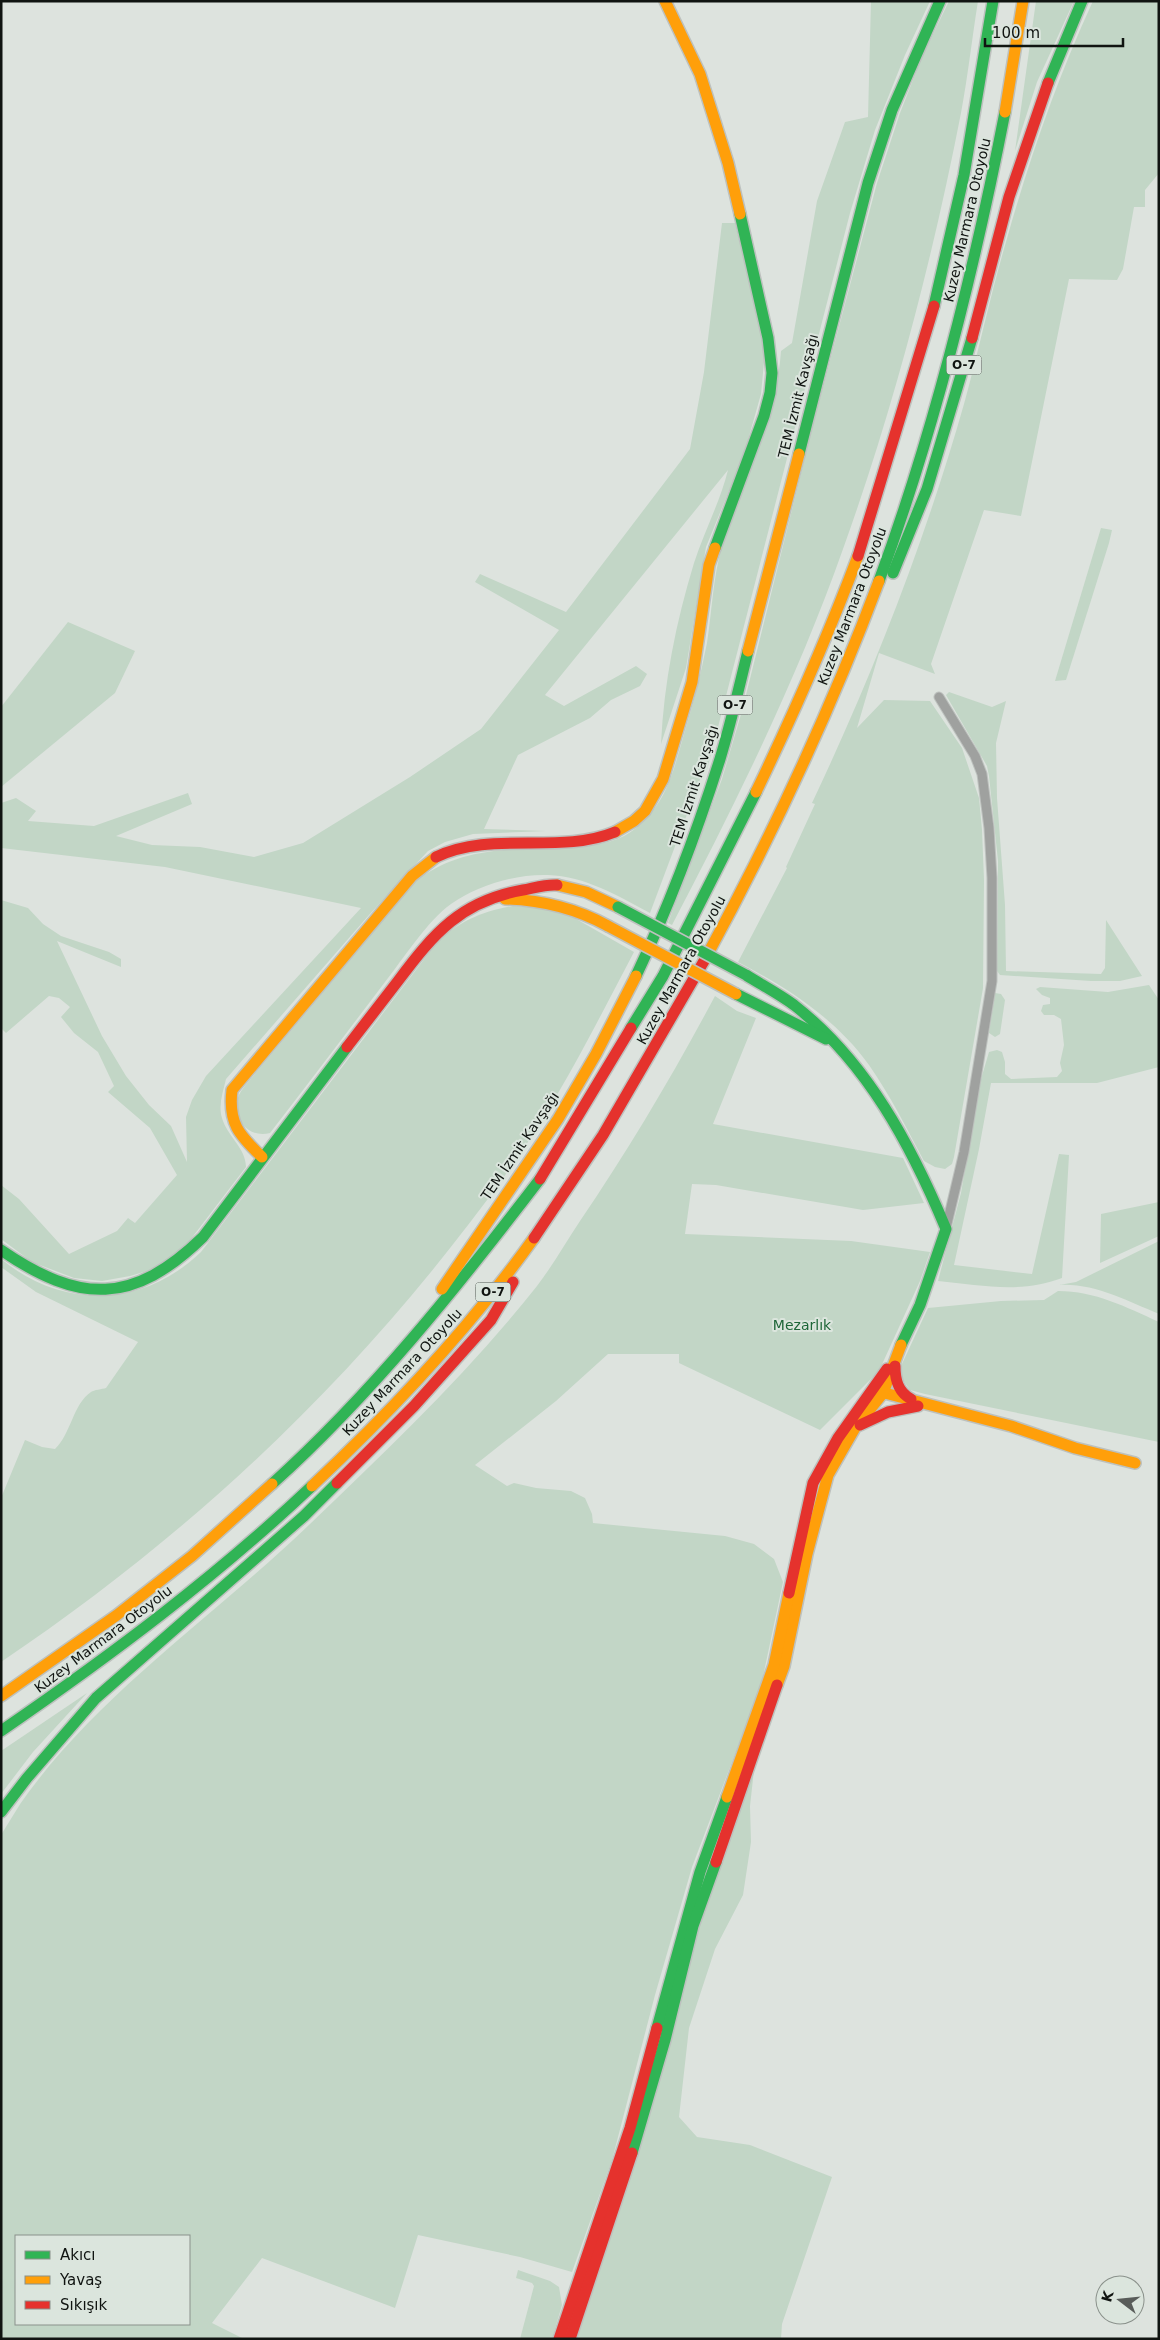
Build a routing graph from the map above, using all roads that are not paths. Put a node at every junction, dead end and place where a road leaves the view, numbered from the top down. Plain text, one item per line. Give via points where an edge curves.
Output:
1 (665, 1) edge
2 (940, 1) edge
3 (992, 1) edge
4 (1023, 1) edge
5 (1082, 1) edge
6 (939, 697) dead end
7 (824, 720) junction
8 (487, 899) junction
9 (835, 1044) junction
10 (262, 1157) junction
11 (549, 1218) junction
12 (946, 1228) junction
13 (1, 1250) edge
14 (400, 1354) junction
15 (895, 1358) junction
16 (878, 1391) junction
17 (927, 1405) junction
18 (855, 1428) junction
19 (1135, 1463) dead end
20 (1, 1696) edge
21 (1, 1731) edge
22 (1, 1812) edge
23 (559, 2339) edge
24 (570, 2339) edge

1 - 10 main road via 700,74 728,163 753,266 772,373 764,416 709,565 692,682 663,779 646,810 630,825 610,835 580,840 464,847 436,857 412,876 232,1090 230,1109 236,1129
2 - 14 main road, TEM İzmit Kavşağı / O-7 via 880,144 722,758 664,913 632,984 572,1096
3 - 14 main road, Kuzey Marmara Otoyolu / O-7 via 964,175 931,319 864,539 787,728 736,836 663,976 543,1175
4 - 7 main road, Kuzey Marmara Otoyolu / O-7 via 996,164 940,398 886,565
5 - 7 main road, O-7 via 1041,99 1002,224 943,441 912,534
6 - 12 street via 975,756 982,774 992,878 992,981 964,1152
7 - 11 main road, Kuzey Marmara Otoyolu / O-7 via 785,804 712,945 646,1064
8 - 9 main road, bridge via 528,899 556,903 585,913
8 - 9 main road, bridge via 552,885 582,891 746,975 799,1009
8 - 10 main road via 459,912 439,928
9 - 12 main road via 864,1075 889,1113 933,1196
10 - 13 main road via 190,1252 173,1267 141,1282 108,1289 59,1284 30,1272
11 - 21 main road, Kuzey Marmara Otoyolu / O-7 via 501,1284 449,1346 378,1422 299,1498 226,1565 138,1634
11 - 22 main road via 491,1320 414,1406 304,1516 96,1698
12 - 15 main road via 920,1305
14 - 20 main road, Kuzey Marmara Otoyolu / O-7 via 281,1476 192,1556 117,1616
15 - 16 main road
15 - 17 main road via 896,1382 901,1392
16 - 17 main road
16 - 18 main road
16 - 23 main road via 822,1463 813,1484 774,1665 700,1872 630,2128
17 - 18 main road via 875,1417
17 - 19 main road
18 - 24 main road via 828,1475 807,1554 784,1666 693,1926 640,2126

